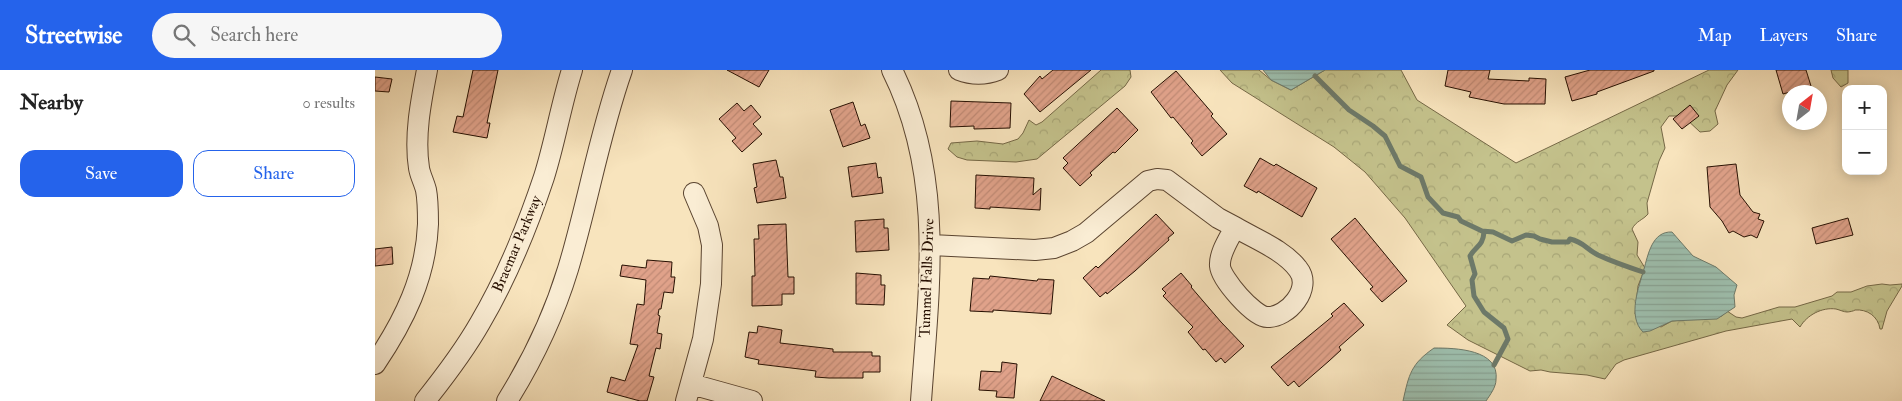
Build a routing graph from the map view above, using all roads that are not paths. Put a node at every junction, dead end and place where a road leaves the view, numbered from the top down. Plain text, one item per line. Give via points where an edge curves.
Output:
1 (427, 70) edge
2 (572, 70) edge
3 (622, 70) edge
4 (891, 70) edge
5 (959, 70) edge
6 (998, 70) edge
7 (694, 193) dead end
8 (1235, 228) junction
9 (931, 244) junction
10 (375, 364) edge
11 (689, 393) edge
12 (425, 401) edge
13 (507, 401) edge
14 (752, 401) edge
15 (921, 401) edge

1 - 10 street via 417,144 419,169 426,190 427,238 408,310
2 - 12 street, Braemar Parkway via 544,175 504,280 480,324
3 - 13 street via 567,271 533,353
4 - 9 street, Tummel Falls Drive via 918,143 926,182
5 - 6 street via 981,74
7 - 11 street via 712,245 707,316
8 - 8 street via 1220,257 1223,277 1255,313 1275,317 1299,298 1303,289 1299,270 1289,258
8 - 9 street via 1176,184 1157,178 1148,181 1086,233 1055,248 1035,250
9 - 15 street, Tummel Falls Drive
11 - 14 street

